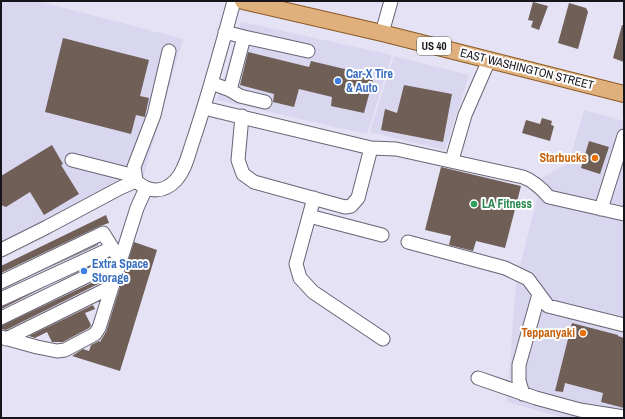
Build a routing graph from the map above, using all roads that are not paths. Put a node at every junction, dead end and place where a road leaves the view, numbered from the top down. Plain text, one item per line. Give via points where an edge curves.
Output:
1 (234, 1) edge
2 (243, 1) edge
3 (391, 1) edge
4 (225, 32) junction
5 (382, 33) junction
6 (244, 37) junction
7 (168, 52) dead end
8 (308, 52) dead end
9 (489, 60) junction
10 (211, 83) junction
11 (230, 90) junction
12 (624, 94) edge
13 (265, 102) dead end
14 (204, 108) junction
15 (242, 116) junction
16 (624, 136) edge
17 (371, 148) junction
18 (72, 160) dead end
19 (452, 160) junction
20 (139, 182) junction
21 (314, 198) junction
22 (601, 209) junction
23 (624, 214) edge
24 (309, 216) junction
25 (382, 235) dead end
26 (408, 242) dead end
27 (112, 248) junction
28 (1, 250) edge
29 (120, 260) junction
30 (1, 282) edge
31 (111, 287) junction
32 (539, 294) junction
33 (1, 299) edge
34 (1, 318) edge
35 (624, 325) edge
36 (4, 338) edge
37 (383, 339) dead end
38 (478, 378) dead end
39 (523, 394) junction
40 (624, 417) edge

1 - 4 street
2 - 5 main road, EAST WASHINGTON STREET / US 40
3 - 5 street
4 - 6 street
4 - 10 street
5 - 9 main road, EAST WASHINGTON STREET / US 40
6 - 8 street
6 - 11 street
7 - 20 street via 154,115 134,167
9 - 12 main road, EAST WASHINGTON STREET / US 40
9 - 19 street via 465,115
10 - 11 street
10 - 14 street
11 - 13 street via 240,96
14 - 15 street
14 - 20 street via 182,172 163,189 154,191
15 - 17 street
15 - 21 street via 238,160 243,174 254,182
16 - 22 street
17 - 19 street via 396,149
17 - 21 street via 358,198 351,206 345,207
18 - 20 street
19 - 22 street via 523,177 550,197
20 - 28 street via 120,188
20 - 29 street via 137,208
21 - 24 street
22 - 23 street
24 - 25 street
24 - 37 street via 296,264 300,278 313,292
26 - 32 street via 505,268 528,279
27 - 29 street
27 - 30 street via 102,233
27 - 33 street
29 - 31 street
29 - 34 street
31 - 36 street
31 - 36 street via 95,334 65,350 57,351
32 - 35 street via 548,306
32 - 39 street via 519,365 519,381
38 - 39 street
39 - 40 street via 580,410

